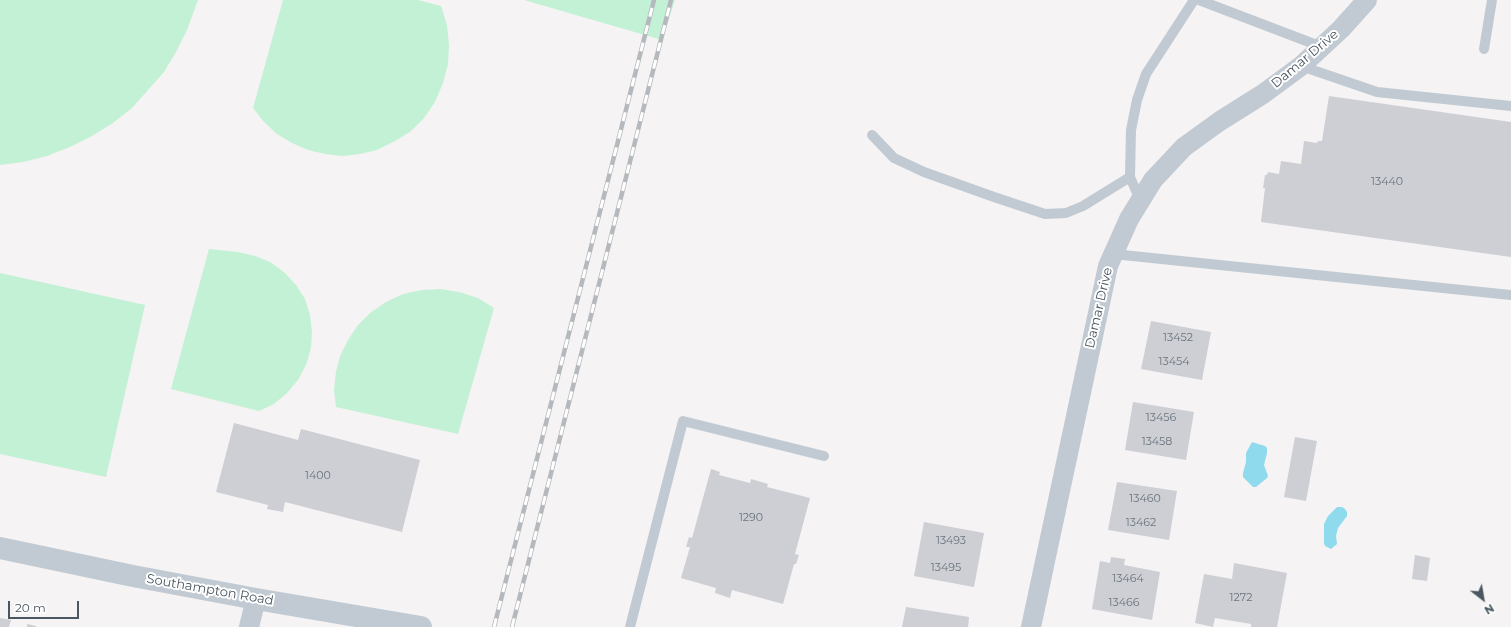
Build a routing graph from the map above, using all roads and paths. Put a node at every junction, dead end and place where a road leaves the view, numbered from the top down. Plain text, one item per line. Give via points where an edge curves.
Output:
1 (1194, 0) edge
2 (1199, 0) edge
3 (1367, 0) edge
4 (1492, 0) edge
5 (1322, 47) junction
6 (1484, 49) dead end
7 (1301, 66) junction
8 (1511, 106) edge
9 (872, 135) dead end
10 (1130, 176) junction
11 (1140, 200) junction
12 (1113, 254) junction
13 (1511, 295) edge
14 (824, 456) dead end
15 (0, 548) edge
16 (256, 599) junction
17 (249, 627) edge
18 (421, 627) edge
19 (630, 627) edge
20 (1031, 627) edge

1 - 10 lane via 1146,74 1131,130
2 - 5 lane
3 - 5 street, Damar Drive
4 - 6 lane
5 - 7 street, Damar Drive
7 - 8 lane via 1377,92
7 - 11 street, Damar Drive via 1184,146 1153,180
9 - 10 lane via 894,158 906,164 1045,214 1066,213 1083,206
10 - 11 lane
11 - 12 street, Damar Drive
12 - 13 lane
12 - 20 street, Damar Drive via 1108,266
14 - 19 lane via 683,421
15 - 16 street, Southampton Road
16 - 17 street
16 - 18 street, Southampton Road

